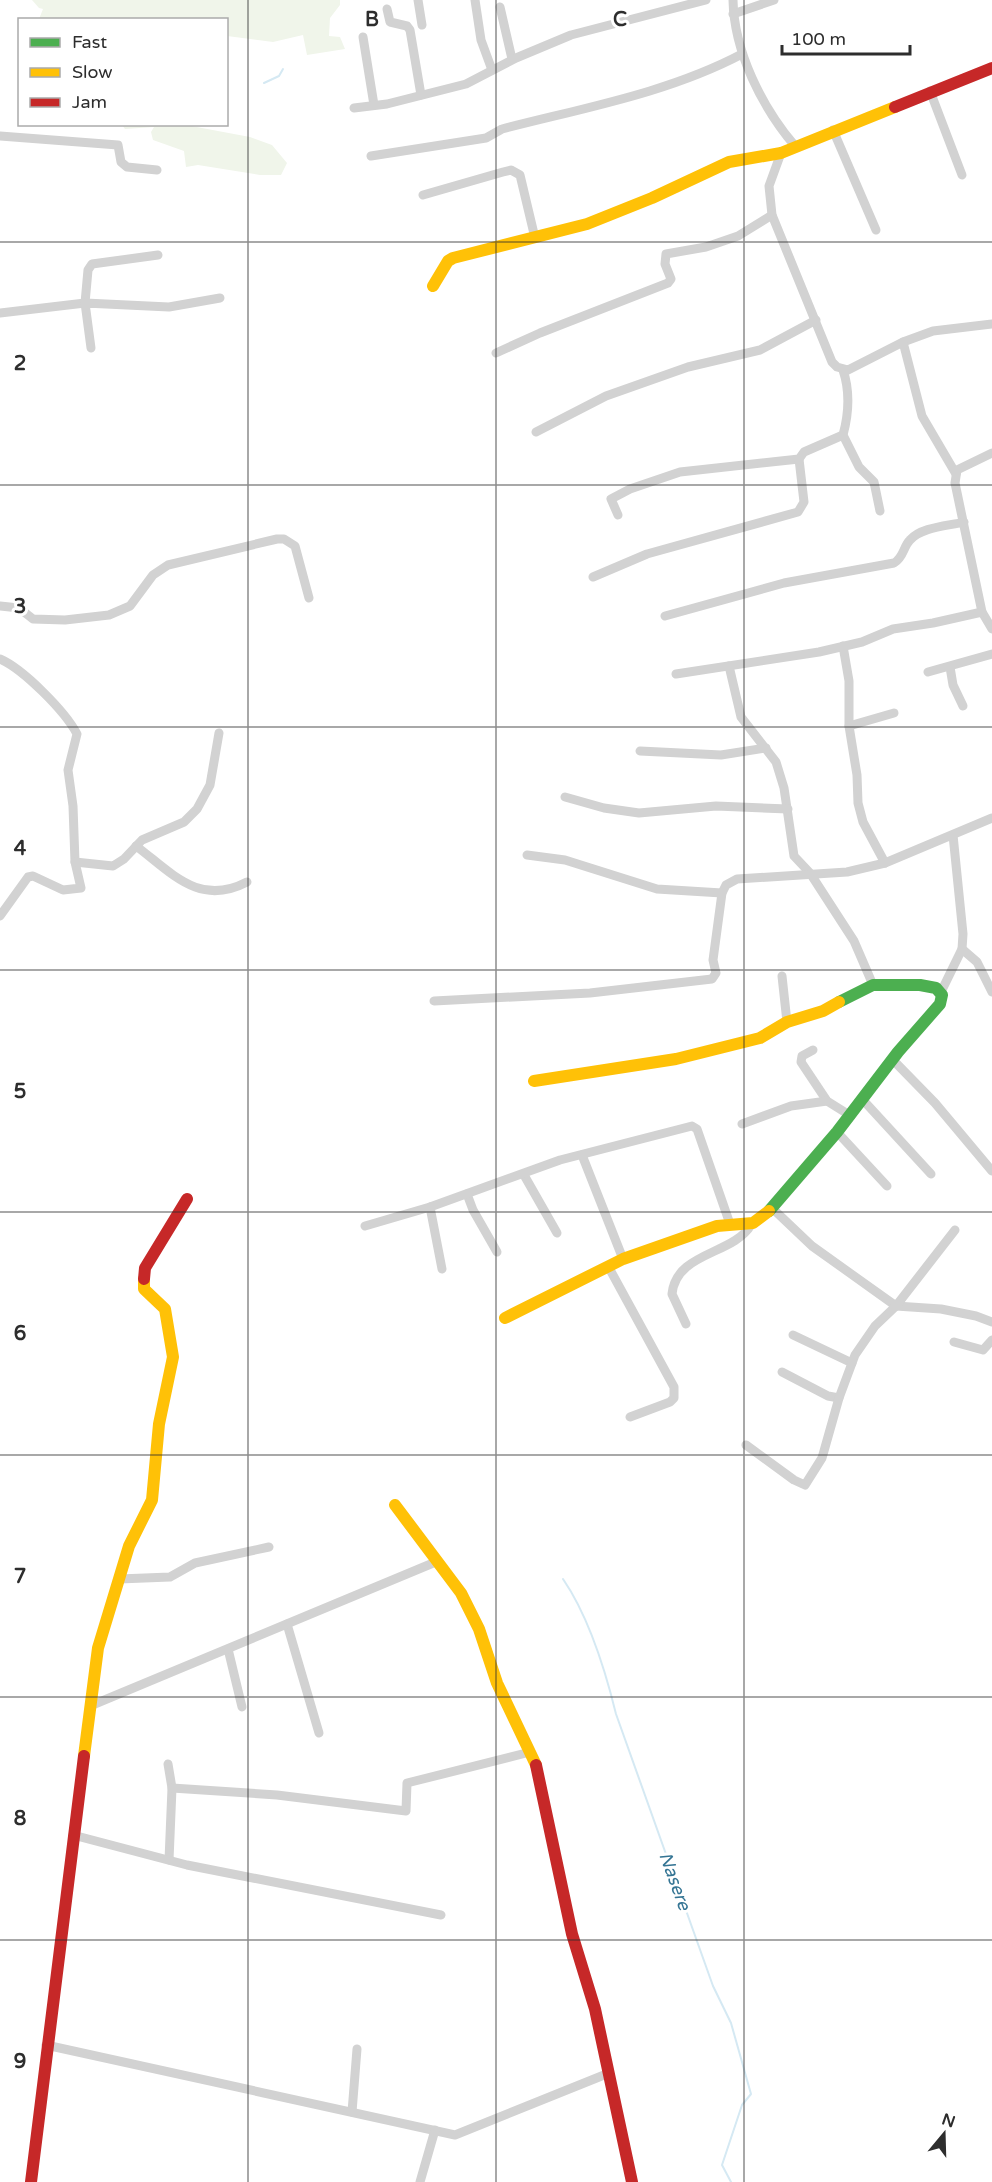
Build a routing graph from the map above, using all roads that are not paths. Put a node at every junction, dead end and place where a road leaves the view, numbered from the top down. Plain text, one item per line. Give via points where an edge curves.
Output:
1 (418, 0) edge
2 (475, 0) edge
3 (706, 0) edge
4 (733, 0) edge
5 (774, 0) edge
6 (500, 7) dead end
7 (387, 9) dead end
8 (733, 14) junction
9 (423, 25) dead end
10 (363, 38) dead end
11 (742, 54) junction
12 (512, 60) junction
13 (992, 68) edge
14 (492, 70) junction
15 (930, 92) junction
16 (421, 95) junction
17 (374, 105) junction
18 (354, 108) dead end
19 (833, 130) junction
20 (0, 136) edge
21 (795, 146) junction
22 (781, 153) junction
23 (371, 156) dead end
24 (157, 170) dead end
25 (962, 175) dead end
26 (423, 195) dead end
27 (772, 215) junction
28 (876, 230) dead end
29 (535, 238) junction
30 (158, 255) dead end
31 (433, 286) dead end
32 (220, 298) dead end
33 (85, 303) junction
34 (0, 314) edge
35 (816, 320) junction
36 (992, 324) edge
37 (903, 342) junction
38 (90, 348) dead end
39 (496, 353) dead end
40 (843, 370) junction
41 (536, 432) dead end
42 (843, 435) junction
43 (992, 453) edge
44 (799, 459) junction
45 (957, 474) junction
46 (880, 511) dead end
47 (618, 515) dead end
48 (964, 522) junction
49 (593, 577) dead end
50 (309, 598) dead end
51 (0, 606) edge
52 (982, 612) junction
53 (665, 616) dead end
54 (992, 629) edge
55 (843, 646) junction
56 (992, 654) edge
57 (0, 659) edge
58 (729, 666) junction
59 (950, 667) junction
60 (928, 672) dead end
61 (676, 674) dead end
62 (963, 706) dead end
63 (894, 713) dead end
64 (849, 726) junction
65 (219, 733) dead end
66 (766, 748) junction
67 (640, 751) dead end
68 (565, 797) dead end
69 (788, 810) junction
70 (992, 819) edge
71 (953, 835) junction
72 (136, 846) junction
73 (527, 855) dead end
74 (75, 862) junction
75 (885, 863) junction
76 (810, 873) junction
77 (247, 882) dead end
78 (722, 892) junction
79 (0, 916) edge
80 (962, 949) junction
81 (782, 976) dead end
82 (873, 985) junction
83 (941, 992) junction
84 (992, 992) edge
85 (434, 1001) dead end
86 (787, 1022) junction
87 (813, 1050) dead end
88 (892, 1059) junction
89 (534, 1081) dead end
90 (863, 1100) junction
91 (828, 1101) junction
92 (851, 1116) junction
93 (742, 1124) dead end
94 (837, 1132) junction
95 (582, 1155) junction
96 (992, 1171) edge
97 (931, 1174) dead end
98 (524, 1175) junction
99 (887, 1186) dead end
100 (467, 1194) junction
101 (186, 1199) dead end
102 (430, 1207) junction
103 (772, 1208) junction
104 (730, 1224) junction
105 (751, 1225) junction
106 (365, 1226) dead end
107 (955, 1230) dead end
108 (557, 1233) dead end
109 (497, 1252) dead end
110 (623, 1258) junction
111 (608, 1266) junction
112 (442, 1269) dead end
113 (896, 1306) junction
114 (504, 1318) dead end
115 (992, 1322) edge
116 (686, 1324) dead end
117 (793, 1335) dead end
118 (992, 1340) edge
119 (954, 1342) dead end
120 (852, 1363) junction
121 (782, 1372) dead end
122 (839, 1398) junction
123 (630, 1417) dead end
124 (746, 1445) dead end
125 (395, 1505) dead end
126 (269, 1547) dead end
127 (438, 1561) junction
128 (119, 1579) junction
129 (287, 1624) junction
130 (228, 1649) junction
131 (90, 1706) junction
132 (242, 1707) dead end
133 (319, 1733) dead end
134 (530, 1752) junction
135 (168, 1764) dead end
136 (172, 1788) junction
137 (73, 1835) junction
138 (169, 1860) junction
139 (441, 1915) dead end
140 (46, 2046) junction
141 (357, 2049) dead end
142 (609, 2073) junction
143 (352, 2112) junction
144 (435, 2130) junction
145 (31, 2182) edge
146 (420, 2182) edge
147 (632, 2182) edge

1 - 9 street
2 - 14 street via 485,56
3 - 12 street via 573,35
4 - 8 street
5 - 8 street
6 - 12 street
7 - 16 street via 390,22 410,30
8 - 11 street
10 - 17 street
11 - 21 street via 777,122
11 - 23 street via 716,68 641,94 502,129 486,138
12 - 14 street
13 - 15 street
14 - 16 street via 466,84
15 - 19 street
15 - 25 street
16 - 17 street
17 - 18 street
19 - 21 street
19 - 28 street
20 - 24 street via 118,145 121,162 127,167
21 - 22 street
22 - 27 street via 769,186
22 - 29 street via 729,162 587,224
26 - 29 street via 503,172 516,172 520,175
27 - 35 street
27 - 39 street via 738,236 706,248 666,254 671,279 668,283
29 - 31 street via 453,258 447,261
30 - 33 street via 92,264
32 - 33 street via 169,307
33 - 34 street
33 - 38 street
35 - 40 street via 832,362
35 - 41 street via 760,350 688,367 606,396
36 - 37 street via 933,331
37 - 40 street
37 - 45 street via 922,416
40 - 42 street via 848,384
42 - 44 street via 804,452
42 - 46 street via 859,468 874,482
43 - 45 street via 964,464
44 - 47 street via 680,472 615,495 612,504
44 - 49 street via 804,502 798,512 647,554
45 - 48 street via 955,483
48 - 52 street
48 - 53 street via 917,533 894,563 784,583
50 - 51 street via 295,546 277,539 168,565 153,575 130,606 109,615 33,619 19,608
52 - 54 street
52 - 55 street via 893,629
55 - 58 street
55 - 64 street via 849,681
56 - 59 street
57 - 74 street via 26,678 77,734 68,762
58 - 61 street
58 - 66 street via 741,717
59 - 60 street
59 - 62 street
63 - 64 street
64 - 75 street via 863,822
65 - 72 street via 210,785 197,809 183,822 150,835
66 - 67 street via 721,755
66 - 69 street via 776,762
68 - 69 street via 639,813 716,806
69 - 76 street via 792,850
70 - 71 street
71 - 75 street
71 - 80 street
72 - 74 street via 124,860 112,866
72 - 77 street via 189,886 224,891
73 - 78 street via 565,860 657,889
74 - 79 street via 81,888 63,890 28,877
75 - 76 street via 847,872
76 - 78 street via 737,879
76 - 82 street via 854,941
78 - 85 street via 713,960 716,973 712,979 590,993
80 - 83 street
80 - 84 street via 977,962
81 - 86 street
82 - 83 street via 920,985
82 - 86 street via 823,1011
83 - 88 street via 940,1004
86 - 89 street via 760,1038 676,1059
87 - 91 street via 802,1056 801,1062
88 - 90 street
88 - 96 street
90 - 92 street
90 - 97 street
91 - 92 street
91 - 93 street via 791,1106
92 - 94 street
94 - 99 street
94 - 103 street
95 - 98 street
95 - 104 street via 694,1126
95 - 110 street
98 - 100 street
98 - 108 street
100 - 102 street
100 - 109 street
101 - 128 street via 145,1268 144,1289 165,1309 173,1357 159,1424 152,1500 129,1545
102 - 106 street
102 - 112 street
103 - 105 street
103 - 113 street via 819,1252
104 - 105 street
104 - 110 street
105 - 116 street via 741,1239 702,1256 676,1280 672,1294
107 - 113 street
110 - 111 street
111 - 114 street
111 - 123 street via 674,1387 670,1402
113 - 115 street via 941,1310
113 - 120 street via 874,1326
117 - 120 street
118 - 119 street via 983,1350
120 - 122 street
121 - 122 street
122 - 124 street via 822,1458 805,1485
125 - 127 street
126 - 128 street via 195,1563 170,1577
127 - 129 street
127 - 134 street via 479,1629 497,1683
128 - 131 street via 98,1648
129 - 130 street
129 - 133 street
130 - 131 street
130 - 132 street
131 - 137 street
134 - 136 street via 407,1783 406,1811
134 - 142 street
135 - 136 street
136 - 138 street
137 - 138 street
137 - 140 street
138 - 139 street
140 - 143 street
140 - 145 street
141 - 143 street
142 - 144 street via 455,2135
142 - 147 street
143 - 144 street
144 - 146 street

